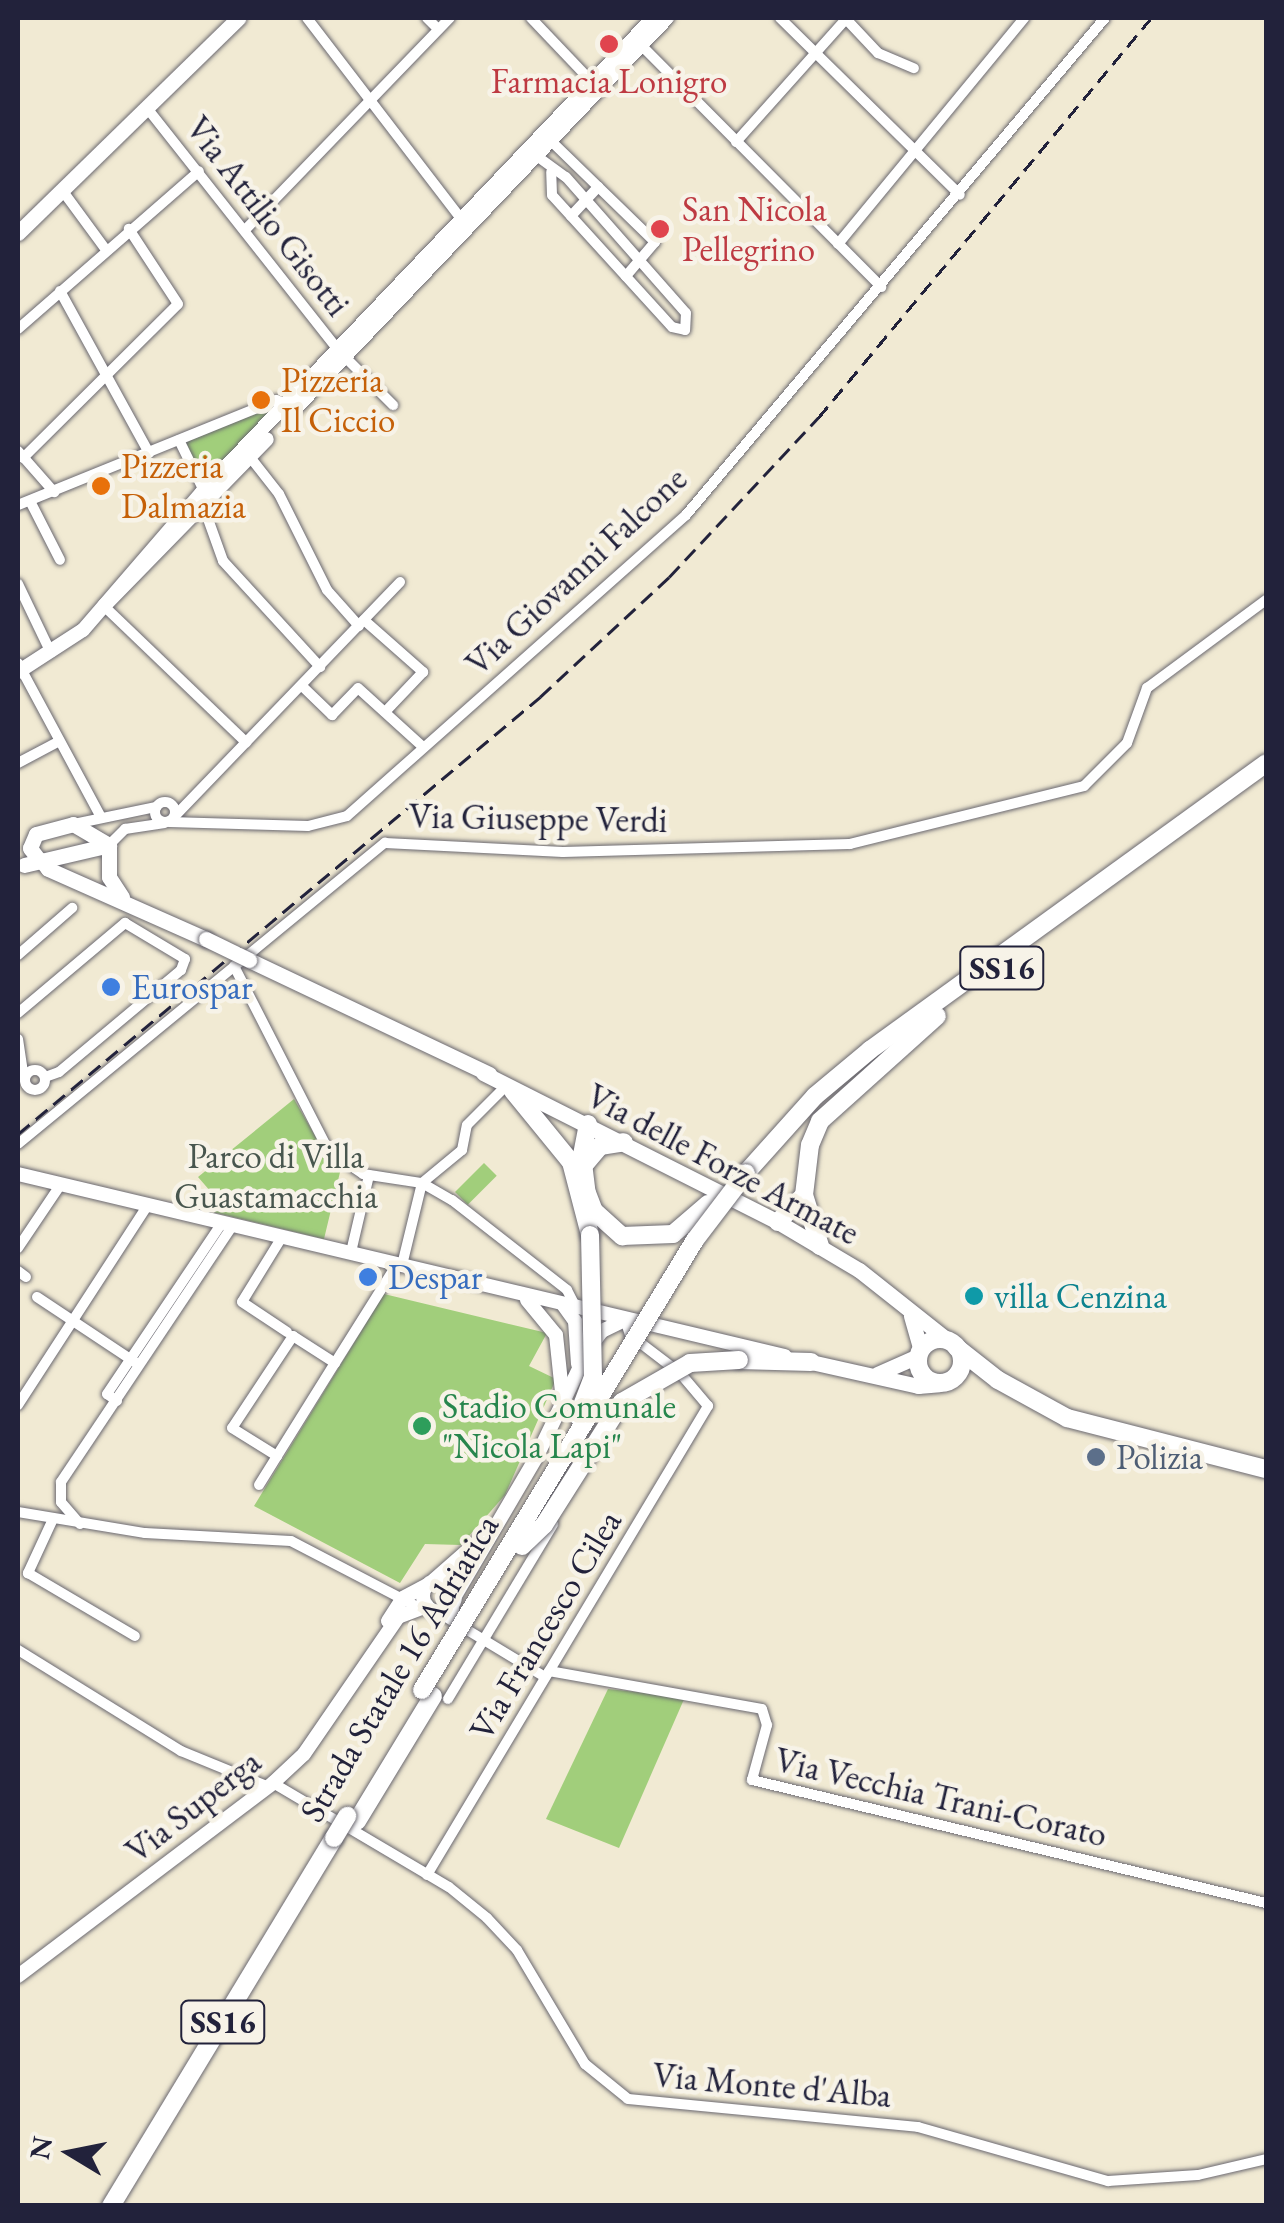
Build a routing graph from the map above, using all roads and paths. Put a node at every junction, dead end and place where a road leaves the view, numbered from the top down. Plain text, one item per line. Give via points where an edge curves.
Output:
1 (238, 18) edge
2 (308, 18) edge
3 (427, 18) edge
4 (450, 18) edge
5 (531, 18) edge
6 (653, 18) edge
7 (667, 18) edge
8 (780, 18) edge
9 (847, 18) edge
10 (1024, 18) edge
11 (1106, 18) edge
12 (438, 30) junction
13 (637, 42) junction
14 (815, 53) junction
15 (914, 68) dead end
16 (592, 82) junction
17 (368, 98) junction
18 (147, 108) junction
19 (547, 137) junction
20 (736, 142) junction
21 (532, 152) junction
22 (912, 153) junction
23 (199, 171) junction
24 (551, 172) junction
25 (598, 186) junction
26 (62, 190) junction
27 (960, 195) junction
28 (586, 200) junction
29 (571, 216) junction
30 (465, 224) junction
31 (129, 229) junction
32 (246, 230) junction
33 (18, 232) edge
34 (838, 244) junction
35 (106, 250) junction
36 (641, 261) junction
37 (626, 276) junction
38 (881, 288) junction
39 (60, 291) junction
40 (18, 329) edge
41 (341, 354) junction
42 (110, 376) junction
43 (393, 405) dead end
44 (291, 407) junction
45 (178, 440) junction
46 (148, 452) junction
47 (20, 454) edge
48 (250, 457) junction
49 (54, 492) junction
50 (205, 499) junction
51 (30, 501) junction
52 (18, 505) edge
53 (60, 560) dead end
54 (400, 582) dead end
55 (18, 584) edge
56 (1266, 600) edge
57 (22, 605) edge
58 (104, 606) junction
59 (361, 623) junction
60 (51, 654) junction
61 (320, 667) junction
62 (19, 668) edge
63 (302, 686) junction
64 (385, 712) junction
65 (246, 742) junction
66 (56, 743) junction
67 (423, 748) junction
68 (18, 762) edge
69 (1266, 763) edge
70 (1266, 777) edge
71 (170, 812) junction
72 (101, 817) junction
73 (214, 818) junction
74 (77, 825) junction
75 (36, 834) junction
76 (18, 839) edge
77 (109, 845) junction
78 (84, 850) junction
79 (34, 863) edge
80 (124, 900) junction
81 (72, 908) dead end
82 (18, 955) edge
83 (241, 963) junction
84 (18, 1012) edge
85 (937, 1016) junction
86 (18, 1039) edge
87 (18, 1057) edge
88 (41, 1073) junction
89 (483, 1073) junction
90 (24, 1079) junction
91 (509, 1089) junction
92 (558, 1110) junction
93 (588, 1124) junction
94 (624, 1142) junction
95 (18, 1144) edge
96 (577, 1166) junction
97 (749, 1169) junction
98 (18, 1174) edge
99 (369, 1176) junction
100 (62, 1184) junction
101 (422, 1184) junction
102 (804, 1195) junction
103 (148, 1205) junction
104 (778, 1222) junction
105 (228, 1224) junction
106 (282, 1236) junction
107 (820, 1246) junction
108 (18, 1248) edge
109 (350, 1252) junction
110 (399, 1265) junction
111 (37, 1297) dead end
112 (524, 1297) junction
113 (570, 1307) junction
114 (906, 1309) junction
115 (71, 1320) junction
116 (625, 1320) junction
117 (287, 1332) dead end
118 (556, 1335) junction
119 (954, 1345) junction
120 (920, 1353) junction
121 (136, 1362) junction
122 (811, 1362) junction
123 (335, 1363) junction
124 (577, 1374) junction
125 (680, 1374) junction
126 (868, 1376) junction
127 (998, 1380) junction
128 (943, 1383) junction
129 (18, 1405) edge
130 (563, 1408) junction
131 (277, 1456) junction
132 (1266, 1469) edge
133 (260, 1485) dead end
134 (19, 1515) edge
135 (53, 1519) junction
136 (81, 1524) junction
137 (494, 1527) junction
138 (522, 1546) junction
139 (422, 1597) junction
140 (454, 1600) junction
141 (456, 1626) junction
142 (135, 1636) dead end
143 (483, 1641) junction
144 (18, 1650) edge
145 (547, 1674) junction
146 (434, 1695) junction
147 (271, 1785) junction
148 (339, 1840) junction
149 (427, 1876) junction
150 (1266, 1903) edge
151 (18, 1976) edge
152 (1266, 2159) edge
153 (112, 2206) edge
154 (125, 2206) edge

1 - 18 main road
2 - 17 street
3 - 12 street
4 - 12 street
5 - 16 street
6 - 13 street
7 - 13 street
8 - 14 street
9 - 14 street
9 - 15 street via 878,53
10 - 22 street
11 - 27 street, Via Giovanni Falcone
12 - 17 street
13 - 16 street
13 - 19 street
13 - 20 street
14 - 20 street
14 - 22 street
16 - 19 street
17 - 30 street
17 - 32 street
18 - 23 street, Via Attilio Gisotti
18 - 26 main road
19 - 21 street
19 - 25 street
20 - 34 street
21 - 24 street
21 - 30 street
22 - 27 street
22 - 34 street
23 - 31 street
23 - 32 street, Via Attilio Gisotti
24 - 28 street
24 - 29 street via 550,191
25 - 28 street
25 - 36 street via 655,242
26 - 33 main road
26 - 35 street
27 - 38 street, Via Giovanni Falcone
28 - 29 street
28 - 36 street
29 - 37 street
30 - 41 street
31 - 35 street
31 - 42 street via 178,304
32 - 41 street, Via Attilio Gisotti
34 - 38 street
35 - 39 street
36 - 37 street
36 - 37 street via 689,317 685,330 672,327
38 - 67 street, Via Giovanni Falcone via 686,516
39 - 40 street
39 - 42 street
41 - 43 street, Via Attilio Gisotti
41 - 44 street
42 - 46 street
42 - 47 street
44 - 45 street via 276,400
44 - 48 street
44 - 50 street
45 - 46 street
45 - 50 street
46 - 49 street
47 - 49 street
48 - 50 street
48 - 59 street via 273,484 327,590
49 - 51 street
50 - 58 street
50 - 61 street via 223,561
51 - 52 street
51 - 53 street
54 - 59 street
55 - 57 street
56 - 83 street, Via Giuseppe Verdi via 1148,688 1128,743 1097,779 850,844 563,852 386,843
57 - 60 street
58 - 60 street
58 - 65 street
59 - 61 street
59 - 64 street via 422,672
60 - 62 street
61 - 63 street
62 - 66 street
63 - 64 street via 332,715 358,688
63 - 65 street
64 - 67 street
65 - 71 street
66 - 68 street
66 - 72 street via 64,744
67 - 73 street, Via Giovanni Falcone via 333,822
69 - 97 main road, Strada Statale 16 Adriatica / SS16 via 815,1096
70 - 85 main road, Strada Statale 16 Adriatica / SS16
71 - 72 street
71 - 73 street, Via Giovanni Falcone
71 - 73 street, Via Giovanni Falcone
71 - 77 street via 125,829
72 - 74 street
74 - 75 main road
74 - 77 main road
74 - 78 main road via 87,835
75 - 76 main road
75 - 79 main road via 30,848
77 - 78 main road
77 - 80 main road via 109,876
78 - 79 main road
79 - 80 main road, Via delle Forze Armate
80 - 83 main road, Via delle Forze Armate, bridge
81 - 82 street
83 - 89 main road, Via delle Forze Armate
83 - 95 street, Via Giuseppe Verdi
83 - 99 street via 320,1140 346,1166
84 - 88 street via 126,923 186,962 59,1072
85 - 97 main road, Strada Statale 16 Adriatica / SS16
85 - 102 main road, SS16 via 820,1122
86 - 87 street
87 - 88 street
87 - 90 street
88 - 90 street
88 - 90 street via 38,1090
89 - 91 main road, Via delle Forze Armate
89 - 92 main road, Via delle Forze Armate
91 - 92 main road, Via delle Forze Armate
91 - 96 main road, SS16
91 - 101 street via 467,1126 462,1150
92 - 93 main road, Via delle Forze Armate
93 - 94 main road, Via delle Forze Armate
93 - 96 main road via 572,1140
94 - 96 main road via 600,1146
94 - 104 main road, Via delle Forze Armate
96 - 97 main road, SS16 via 594,1211 622,1236 673,1234
96 - 146 main road, SS16, bridge via 590,1236 594,1354 585,1404
97 - 138 main road, Strada Statale 16 Adriatica / SS16, bridge
97 - 146 main road, Strada Statale 16 Adriatica / SS16, bridge via 695,1240
98 - 100 street
99 - 101 street
99 - 109 street
100 - 103 street
100 - 108 street
101 - 110 street
101 - 113 street via 497,1232 567,1290
102 - 104 main road
102 - 107 main road, SS16
103 - 105 street
103 - 115 street
104 - 107 main road, Via delle Forze Armate
105 - 106 street
105 - 121 street
106 - 109 street
106 - 117 street via 242,1302
107 - 114 main road, Via delle Forze Armate
109 - 110 street
110 - 112 street
110 - 123 street
111 - 115 street
112 - 113 street
112 - 118 street
113 - 116 street
113 - 118 street
113 - 124 street, Via Superga via 580,1346
114 - 119 main road, Via delle Forze Armate
114 - 120 main road via 918,1325
115 - 121 street
115 - 129 street
116 - 122 street
116 - 124 street, Via Superga via 602,1331
116 - 125 street, Via Francesco Cilea via 630,1336
118 - 130 street
119 - 120 main road via 931,1341
119 - 127 main road
119 - 128 main road via 961,1368
120 - 126 main road
120 - 128 main road via 922,1375
121 - 136 street via 61,1482 61,1502
122 - 126 main road
122 - 138 main road, SS16, bridge via 690,1363 622,1402 544,1525
123 - 131 street
123 - 131 street via 293,1336 232,1428
124 - 130 street, Via Superga
125 - 143 street via 627,1408 609,1430
125 - 145 street, Via Francesco Cilea via 708,1406
126 - 128 main road via 918,1386
127 - 128 main road
127 - 132 main road via 1100,1429
130 - 137 street, Via Superga
131 - 133 street
134 - 135 street
135 - 136 street
135 - 142 street via 28,1574
136 - 139 street via 291,1541
137 - 139 street, Via Superga
137 - 140 street, Via Superga
138 - 146 main road, Strada Statale 16 Adriatica / SS16
139 - 140 street
139 - 140 street via 448,1582
139 - 141 street
139 - 147 street, Via Superga via 373,1652 315,1740
140 - 141 street
141 - 143 street
143 - 145 street
143 - 146 street
144 - 147 street, Via Monte d'Alba via 181,1751
145 - 149 street, Via Francesco Cilea
145 - 150 street, Via Vecchia Trani-Corato via 753,1706 767,1716 752,1780
146 - 148 main road, Strada Statale 16 Adriatica / SS16
147 - 149 street, Via Monte d'Alba
147 - 151 street, Via Superga
148 - 153 main road, Strada Statale 16 Adriatica / SS16
148 - 154 main road, Strada Statale 16 Adriatica / SS16
149 - 152 street, Via Monte d'Alba via 487,1918 518,1950 585,2064 628,2099 918,2127 1108,2181 1198,2175

